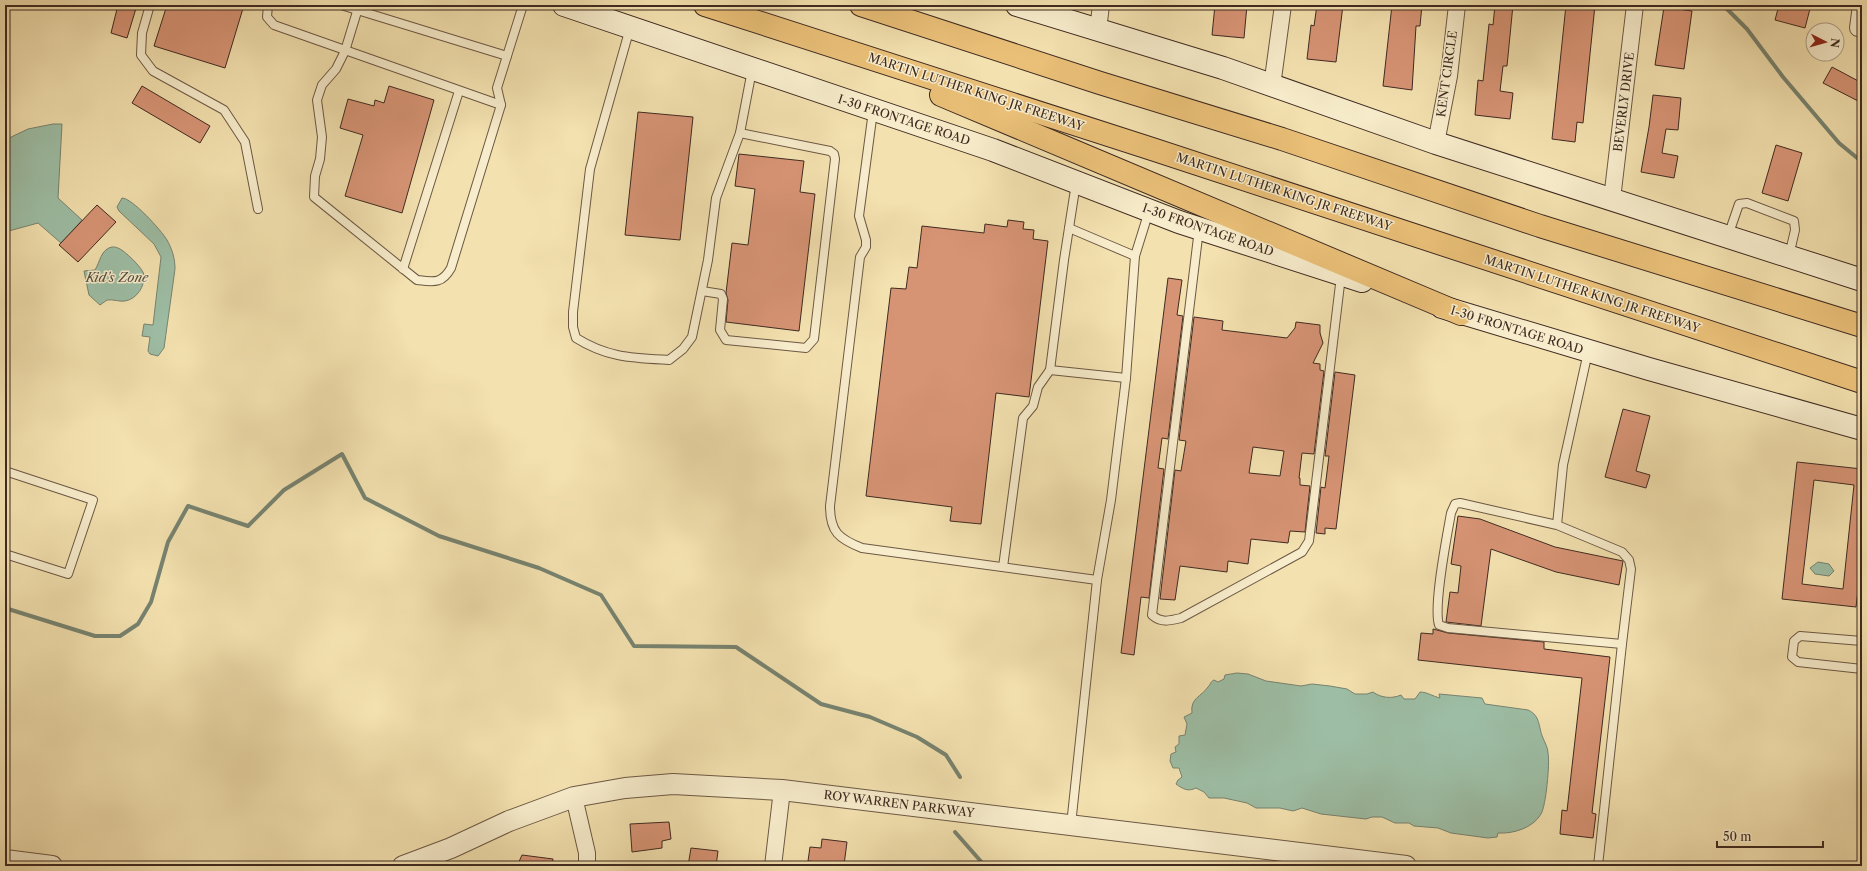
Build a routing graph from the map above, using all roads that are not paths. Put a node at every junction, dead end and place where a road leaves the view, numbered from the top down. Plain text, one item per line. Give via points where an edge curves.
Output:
1 (150, 5) edge
2 (268, 5) edge
3 (341, 5) edge
4 (523, 5) edge
5 (564, 5) edge
6 (705, 5) edge
7 (861, 5) edge
8 (892, 5) edge
9 (1017, 5) edge
10 (1101, 5) edge
11 (1283, 5) edge
12 (1456, 5) edge
13 (1635, 5) edge
14 (1861, 5) edge
15 (358, 8) edge
16 (630, 28) junction
17 (1858, 28) dead end
18 (1098, 30) junction
19 (800, 36) junction
20 (345, 51) junction
21 (507, 56) junction
22 (1020, 56) junction
23 (752, 69) junction
24 (1272, 86) junction
25 (459, 90) junction
26 (501, 105) junction
27 (873, 110) junction
28 (740, 133) junction
29 (1436, 143) junction
30 (1076, 182) junction
31 (1612, 199) junction
32 (258, 209) dead end
33 (1149, 210) junction
34 (1068, 228) junction
35 (1199, 229) junction
36 (1728, 237) junction
37 (1135, 256) junction
38 (1789, 257) junction
39 (403, 269) junction
40 (1341, 275) junction
41 (1862, 280) edge
42 (702, 291) junction
43 (1462, 314) junction
44 (1862, 326) edge
45 (1588, 351) junction
46 (1050, 370) junction
47 (1126, 378) junction
48 (1862, 382) edge
49 (1862, 429) edge
50 (5, 471) edge
51 (1557, 525) junction
52 (5, 554) edge
53 (1003, 567) junction
54 (1097, 580) junction
55 (1862, 642) edge
56 (1622, 644) junction
57 (1862, 669) edge
58 (782, 790) junction
59 (574, 797) junction
60 (1071, 825) junction
61 (5, 860) edge
62 (52, 866) edge
63 (403, 866) edge
64 (587, 866) edge
65 (773, 866) edge
66 (1406, 866) edge
67 (1598, 866) edge

1 - 32 lane via 142,33 140,55 153,72 224,110 245,142
2 - 20 lane via 266,17 274,25
3 - 15 lane
4 - 21 lane
5 - 16 main road, I-30 FRONTAGE ROAD
6 - 19 highway, MARTIN LUTHER KING JR FREEWAY
7 - 22 highway
8 - 22 highway
9 - 18 main road
10 - 18 street
11 - 24 street
12 - 29 street, KENT CIRCLE via 1449,76
13 - 31 street, BEVERLY DRIVE
14 - 17 street
15 - 20 lane
15 - 21 lane
16 - 23 main road, I-30 FRONTAGE ROAD
16 - 42 lane via 590,169 573,312 576,338 587,345 621,357 668,360 683,349 692,337
18 - 24 main road
19 - 43 highway
19 - 48 highway, MARTIN LUTHER KING JR FREEWAY
20 - 25 lane
20 - 39 lane via 336,69 322,85 317,100 322,137 314,197
21 - 26 lane via 497,88
22 - 44 highway via 1282,139 1540,226
23 - 27 main road, I-30 FRONTAGE ROAD
23 - 28 lane
24 - 29 main road
25 - 26 lane
25 - 39 lane
26 - 39 lane via 446,278 434,282 418,280
27 - 30 main road, I-30 FRONTAGE ROAD via 993,150
27 - 53 lane via 859,216 866,247 860,257 830,520 845,541 862,548
28 - 42 lane via 716,198
28 - 42 lane via 830,151 834,154 814,339 806,348 726,340 720,330 723,298 721,294
29 - 31 main road
30 - 33 main road, I-30 FRONTAGE ROAD
30 - 34 lane
31 - 36 main road
33 - 35 main road, I-30 FRONTAGE ROAD
33 - 37 lane
34 - 37 lane
34 - 46 lane
35 - 40 main road, I-30 FRONTAGE ROAD
35 - 40 lane via 1152,615 1157,620 1181,618 1302,552 1309,541
36 - 38 main road
36 - 38 lane via 1738,204 1747,203 1794,221 1795,230
37 - 47 lane
38 - 41 main road
40 - 43 main road, I-30 FRONTAGE ROAD
43 - 45 main road, I-30 FRONTAGE ROAD
45 - 49 main road, I-30 FRONTAGE ROAD
45 - 51 lane via 1563,465
46 - 47 lane
46 - 53 lane via 1038,387 1033,406 1023,418
47 - 54 lane via 1111,500
50 - 52 lane via 93,500 68,574
51 - 56 lane via 1622,552 1629,560 1631,569
51 - 56 lane via 1455,504 1451,513 1439,596 1439,625 1448,628
53 - 54 lane
54 - 60 lane
55 - 57 lane via 1800,636 1794,642 1792,657 1798,662
56 - 67 lane
58 - 59 street, ROY WARREN PARKWAY via 673,784 625,788
58 - 60 street, ROY WARREN PARKWAY
58 - 65 street
59 - 63 street, ROY WARREN PARKWAY via 509,820 451,848
59 - 64 street via 587,853
60 - 66 street, ROY WARREN PARKWAY
61 - 62 street

